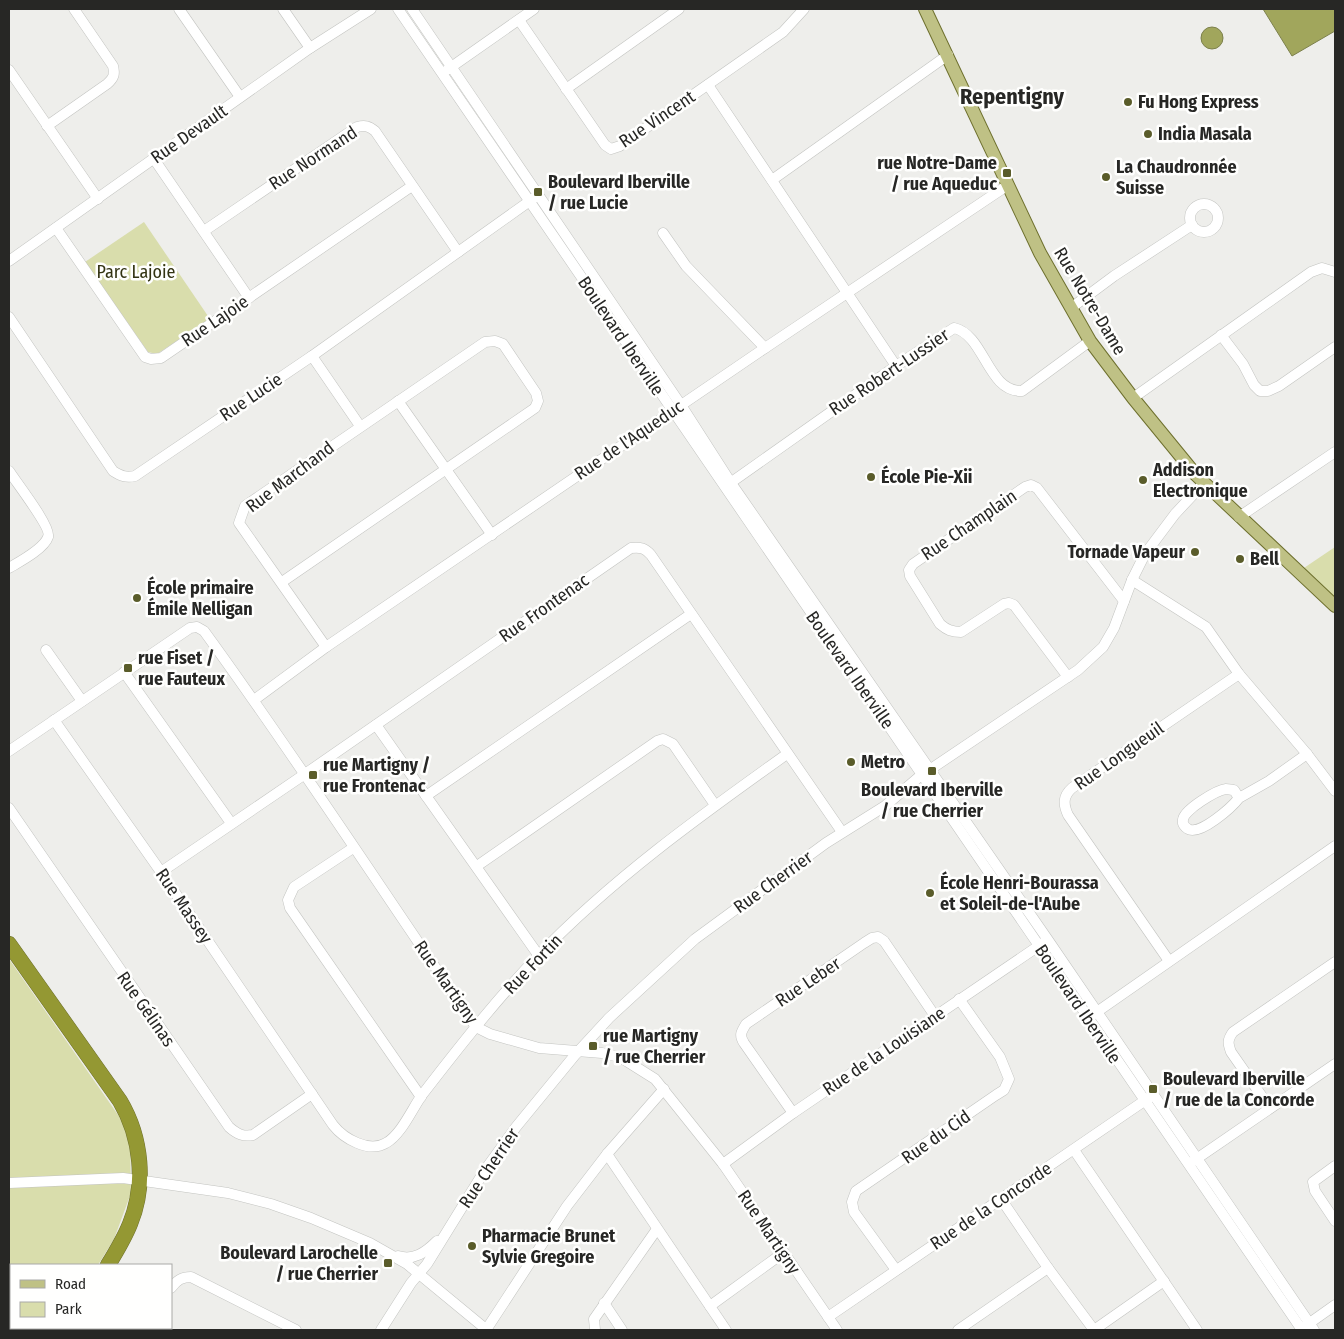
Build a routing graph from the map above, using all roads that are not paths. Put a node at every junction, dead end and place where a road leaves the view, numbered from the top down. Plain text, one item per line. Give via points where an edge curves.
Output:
1 (74, 9) edge
2 (179, 9) edge
3 (282, 9) edge
4 (371, 9) edge
5 (398, 9) edge
6 (412, 9) edge
7 (534, 9) edge
8 (680, 9) edge
9 (804, 9) edge
10 (925, 9) edge
11 (519, 20) junction
12 (310, 48) junction
13 (948, 56) junction
14 (452, 66) junction
15 (9, 70) edge
16 (442, 73) junction
17 (708, 85) junction
18 (566, 89) junction
19 (240, 97) junction
20 (47, 126) junction
21 (154, 158) junction
22 (772, 180) junction
23 (1008, 185) junction
24 (412, 186) junction
25 (533, 198) junction
26 (98, 199) junction
27 (1192, 225) dead end
28 (56, 228) junction
29 (204, 231) junction
30 (663, 233) dead end
31 (458, 252) junction
32 (9, 261) edge
33 (1335, 272) edge
34 (848, 293) junction
35 (249, 298) junction
36 (1071, 308) junction
37 (9, 317) edge
38 (1221, 335) junction
39 (1090, 341) junction
40 (1335, 347) edge
41 (765, 348) junction
42 (312, 356) junction
43 (896, 366) junction
44 (1133, 398) junction
45 (398, 401) junction
46 (677, 408) junction
47 (360, 426) junction
48 (1335, 452) edge
49 (447, 469) junction
50 (9, 471) edge
51 (1204, 483) junction
52 (728, 485) junction
53 (1239, 517) junction
54 (492, 535) junction
55 (9, 568) edge
56 (1132, 580) junction
57 (282, 582) junction
58 (1124, 601) junction
59 (1335, 606) edge
60 (691, 614) junction
61 (326, 647) junction
62 (46, 650) dead end
63 (124, 672) junction
64 (1239, 674) junction
65 (1068, 677) junction
66 (254, 700) junction
67 (82, 701) junction
68 (54, 720) junction
69 (376, 725) junction
70 (9, 751) edge
71 (787, 754) junction
72 (1307, 754) junction
73 (926, 773) junction
74 (305, 774) junction
75 (1335, 790) edge
76 (426, 796) junction
77 (1239, 798) junction
78 (715, 805) junction
79 (9, 808) edge
80 (232, 823) junction
81 (842, 832) junction
82 (1335, 846) edge
83 (353, 848) junction
84 (477, 866) junction
85 (161, 872) junction
86 (1043, 943) junction
87 (9, 944) edge
88 (538, 956) junction
89 (1169, 961) junction
90 (1335, 962) edge
91 (959, 1000) junction
92 (1092, 1015) junction
93 (935, 1016) junction
94 (476, 1027) junction
95 (579, 1051) junction
96 (1335, 1064) edge
97 (664, 1089) junction
98 (312, 1094) junction
99 (421, 1097) junction
100 (1149, 1098) junction
101 (1270, 1108) junction
102 (793, 1113) junction
103 (1074, 1150) junction
104 (607, 1154) junction
105 (1192, 1161) junction
106 (723, 1164) junction
107 (1335, 1166) edge
108 (140, 1179) junction
109 (13, 1183) edge
110 (1001, 1199) junction
111 (457, 1216) junction
112 (1335, 1220) edge
113 (657, 1229) junction
114 (381, 1248) junction
115 (783, 1254) junction
116 (109, 1264) edge
117 (1048, 1268) junction
118 (896, 1270) junction
119 (419, 1274) junction
120 (1164, 1281) junction
121 (172, 1287) edge
122 (604, 1303) junction
123 (1335, 1305) edge
124 (710, 1306) junction
125 (828, 1317) junction
126 (273, 1320) junction
127 (1307, 1328) edge
128 (267, 1330) edge
129 (296, 1330) edge
130 (381, 1330) edge
131 (487, 1330) edge
132 (594, 1330) edge
133 (622, 1330) edge
134 (726, 1330) edge
135 (837, 1330) edge
136 (958, 1330) edge
137 (1094, 1330) edge
138 (1197, 1330) edge

1 - 20 street via 115,73 107,84
2 - 19 street
3 - 12 street
4 - 12 street, Rue Devault
5 - 16 street, Boulevard Iberville
6 - 14 street, Boulevard Iberville
7 - 11 street
8 - 18 street
9 - 17 street, Rue Vincent via 783,32
10 - 13 main road, Rue Notre-Dame
11 - 14 street
11 - 18 street, Rue Vincent
12 - 19 street, Rue Devault
13 - 22 street
13 - 23 main road, Rue Notre-Dame
14 - 16 street
14 - 25 street, Boulevard Iberville
15 - 20 street
16 - 25 street, Boulevard Iberville
17 - 18 street, Rue Vincent via 611,149
17 - 22 street
19 - 21 street, Rue Devault
20 - 26 street
21 - 26 street, Rue Devault
21 - 29 street
22 - 34 street
23 - 34 street, Rue de l'Aqueduc
23 - 36 main road, Rue Notre-Dame via 1040,253
24 - 29 street, Rue Normand via 375,131 364,125
24 - 31 street, Rue Normand
24 - 35 street, Rue Lajoie
25 - 31 street, Rue Lucie
25 - 46 street, Boulevard Iberville
26 - 28 street, Rue Devault
27 - 36 street
28 - 32 street, Rue Devault
28 - 35 street, Rue Lajoie via 145,357 151,360 161,358
29 - 35 street
30 - 41 street via 686,266
31 - 42 street, Rue Lucie
33 - 38 street via 1322,268 1311,272
34 - 41 street, Rue de l'Aqueduc
34 - 43 street
36 - 39 main road, Rue Notre-Dame
37 - 42 street, Rue Lucie via 113,471 120,476 135,476
38 - 40 street via 1254,385 1260,391 1268,392
38 - 44 street
39 - 43 street, Rue Robert-Lussier via 1022,391 1013,391 1002,385 966,333 954,328
39 - 44 main road, Rue Notre-Dame
41 - 46 street, Rue de l'Aqueduc
42 - 47 street
43 - 52 street, Rue Robert-Lussier
44 - 51 main road, Rue Notre-Dame
45 - 47 street, Rue Marchand
45 - 49 street
45 - 49 street, Rue Marchand via 485,342 503,344 536,393 538,401 535,408
46 - 52 street, Boulevard Iberville
46 - 54 street, Rue de l'Aqueduc
47 - 57 street, Rue Marchand via 244,506 240,523
48 - 53 street
49 - 54 street
49 - 57 street
50 - 55 street via 49,534 42,546
51 - 53 main road, Rue Notre-Dame
51 - 56 street, Rue Cherrier via 1160,532
52 - 73 street, Boulevard Iberville
53 - 59 main road, Rue Notre-Dame
54 - 61 street, Rue de l'Aqueduc
56 - 58 street, Rue Cherrier
56 - 64 street via 1206,627
57 - 61 street, Rue Marchand
58 - 65 street, Rue Cherrier via 1114,628 1102,647
58 - 65 street, Rue Champlain via 1037,488 1031,485 1025,486 913,564 910,576 946,629 960,632 1009,603 1014,605
60 - 69 street, Rue Frontenac via 651,555 645,549 632,548
60 - 71 street, Rue Frontenac
60 - 76 street
61 - 66 street, Rue de l'Aqueduc
62 - 67 street
63 - 66 street, Rue Martigny via 190,628 197,627 204,631
63 - 67 street
63 - 80 street
64 - 72 street
64 - 89 street, Rue Longueuil via 1072,788 1064,800 1068,815
65 - 73 street, Rue Cherrier
66 - 74 street, Rue Martigny
67 - 68 street
68 - 70 street
68 - 85 street, Rue Massey
69 - 74 street, Rue Frontenac
69 - 76 street
71 - 78 street, Rue Fortin
71 - 81 street, Rue Frontenac
72 - 75 street
72 - 77 street via 1270,781
73 - 81 street, Rue Cherrier via 885,806
73 - 86 street, Boulevard Iberville
74 - 80 street, Rue Frontenac
74 - 83 street, Rue Martigny
76 - 84 street
77 - 77 street via 1234,790 1220,790 1188,811 1182,823 1191,831 1198,830 1231,808
78 - 84 street via 673,744 662,739
78 - 88 street, Rue Fortin via 609,890
79 - 98 street, Rue Gélinas via 229,1128 246,1136 253,1135
80 - 85 street, Rue Frontenac
81 - 95 street, Rue Cherrier via 695,939 609,1018
82 - 89 street
83 - 94 street, Rue Martigny
83 - 99 street via 294,888 288,900 290,908
84 - 88 street
85 - 98 street, Rue Massey
86 - 91 street, Rue de la Louisiane
86 - 92 street, Boulevard Iberville
87 - 108 highway via 125,1109 134,1134
88 - 94 street, Rue Fortin
89 - 92 street
90 - 101 street via 1228,1038 1231,1052
91 - 93 street, Rue de la Louisiane
91 - 118 street, Rue du Cid via 1000,1057 1009,1078 1004,1090 996,1096 856,1192 852,1202 854,1212
92 - 100 street, Boulevard Iberville
93 - 102 street, Rue de la Louisiane
93 - 102 street, Rue Leber via 884,941 878,937 864,943 746,1024 741,1032 740,1037
94 - 95 street, Rue Martigny via 539,1048
94 - 99 street, Rue Fortin
95 - 97 street, Rue Martigny via 620,1057 655,1079
95 - 111 street, Rue Cherrier via 516,1128
96 - 101 street
97 - 104 street
97 - 106 street, Rue Martigny
98 - 99 street, Rue Fortin via 346,1138 376,1146 394,1138
100 - 103 street, Rue de la Concorde
100 - 105 street, Boulevard Iberville
101 - 105 street
102 - 106 street, Rue de la Louisiane
103 - 110 street, Rue de la Concorde
103 - 120 street
104 - 113 street
104 - 131 street via 567,1206
105 - 127 street, Boulevard Iberville
106 - 115 street, Rue Martigny
107 - 112 street via 1313,1182
108 - 109 street via 87,1178
108 - 114 street via 255,1199 311,1218
108 - 116 highway via 131,1222
110 - 117 street
110 - 118 street, Rue de la Concorde
111 - 114 street via 437,1241 418,1255 404,1258
111 - 119 street, Rue Cherrier
113 - 122 street
113 - 124 street
114 - 119 street
115 - 124 street
115 - 125 street, Rue Martigny
117 - 136 street
117 - 137 street
118 - 125 street, Rue de la Concorde
119 - 130 street, Rue Cherrier
119 - 131 street
120 - 137 street
120 - 138 street
121 - 126 street via 184,1277 191,1277
122 - 132 street via 594,1318
122 - 133 street
123 - 127 street
124 - 134 street
125 - 135 street, Rue Martigny
126 - 128 street
126 - 129 street

